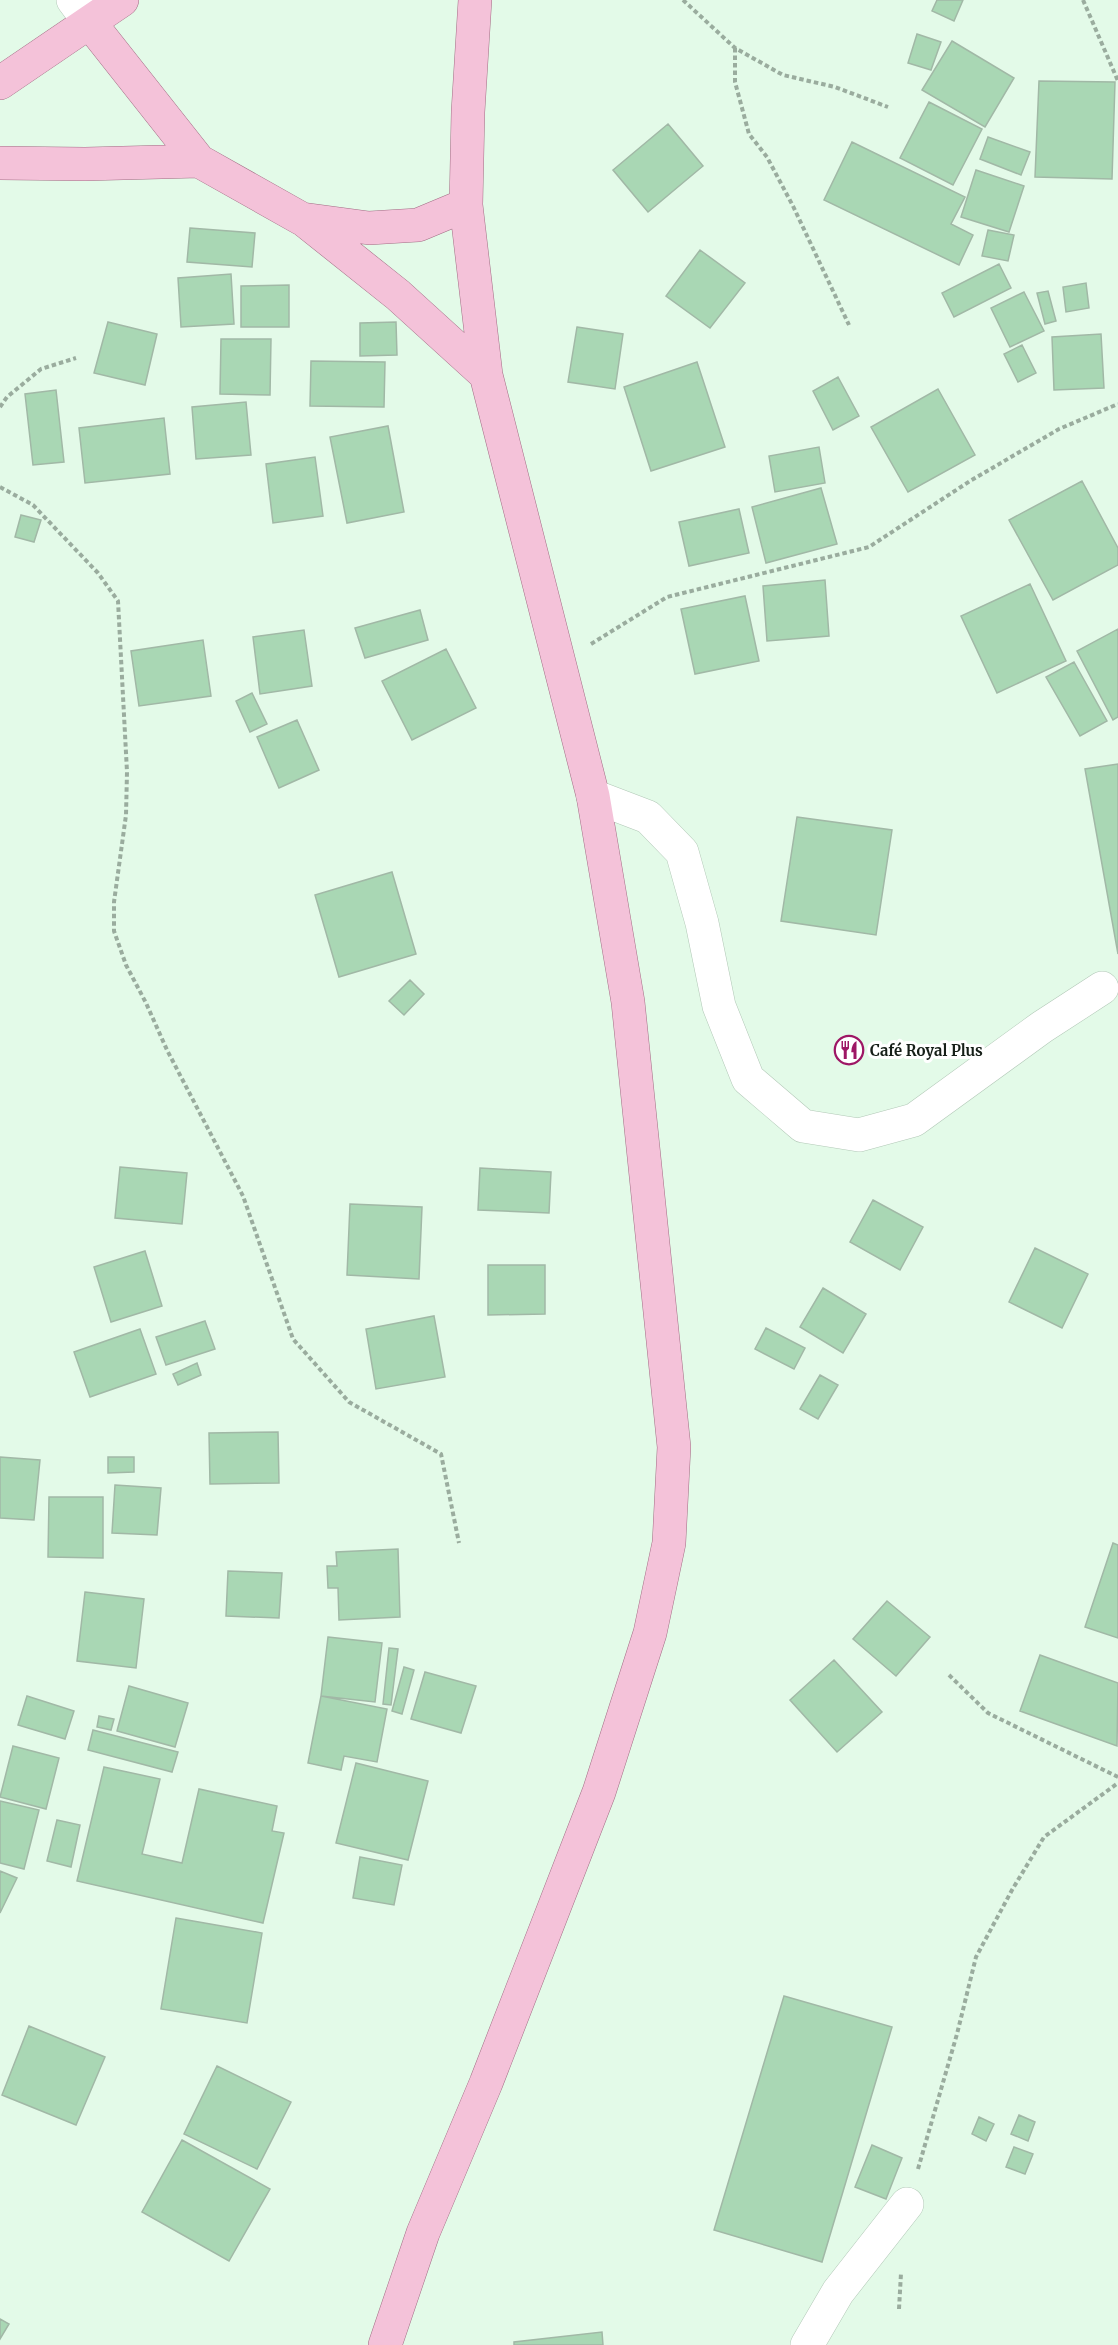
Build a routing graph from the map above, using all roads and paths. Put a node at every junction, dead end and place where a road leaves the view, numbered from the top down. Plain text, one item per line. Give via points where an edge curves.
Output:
1 (122, 0) edge
2 (475, 0) edge
3 (683, 0) edge
4 (1083, 0) edge
5 (81, 11) edge
6 (735, 48) junction
7 (1118, 81) edge
8 (0, 82) edge
9 (888, 106) dead end
10 (199, 161) junction
11 (0, 163) edge
12 (466, 205) junction
13 (302, 219) junction
14 (849, 325) dead end
15 (76, 358) dead end
16 (486, 375) junction
17 (1118, 404) edge
18 (0, 407) edge
19 (0, 487) edge
20 (560, 664) junction
21 (594, 796) junction
22 (1102, 988) dead end
23 (459, 1543) dead end
24 (949, 1675) dead end
25 (1118, 1777) edge
26 (1118, 1783) edge
27 (907, 2204) joint
28 (902, 2269) dead end
29 (899, 2309) dead end
30 (385, 2345) edge
31 (807, 2345) edge

1 - 5 main road
2 - 12 main road
3 - 6 path
4 - 7 path
5 - 8 main road
5 - 10 main road
6 - 9 path via 783,75 835,87
6 - 14 path via 735,81 749,134 788,196
10 - 11 main road
10 - 13 main road
12 - 13 main road via 418,225 369,228
12 - 16 main road
13 - 16 main road via 398,295
15 - 18 path via 41,369
16 - 20 main road
17 - 20 path via 1059,429 869,547 667,597
19 - 23 path via 33,505 98,573 118,601 127,772 114,931 126,965 243,1196 293,1339 349,1402 441,1454
20 - 21 main road
21 - 22 street via 648,817 682,852 702,923 718,1006 748,1079 803,1126 859,1135 914,1120
21 - 30 main road via 628,1002 668,1371 674,1447 669,1543 650,1633 599,1792 423,2233
24 - 25 path via 988,1713
26 - 27 path via 1044,1837 976,1957
27 - 31 street via 838,2292
28 - 29 path

